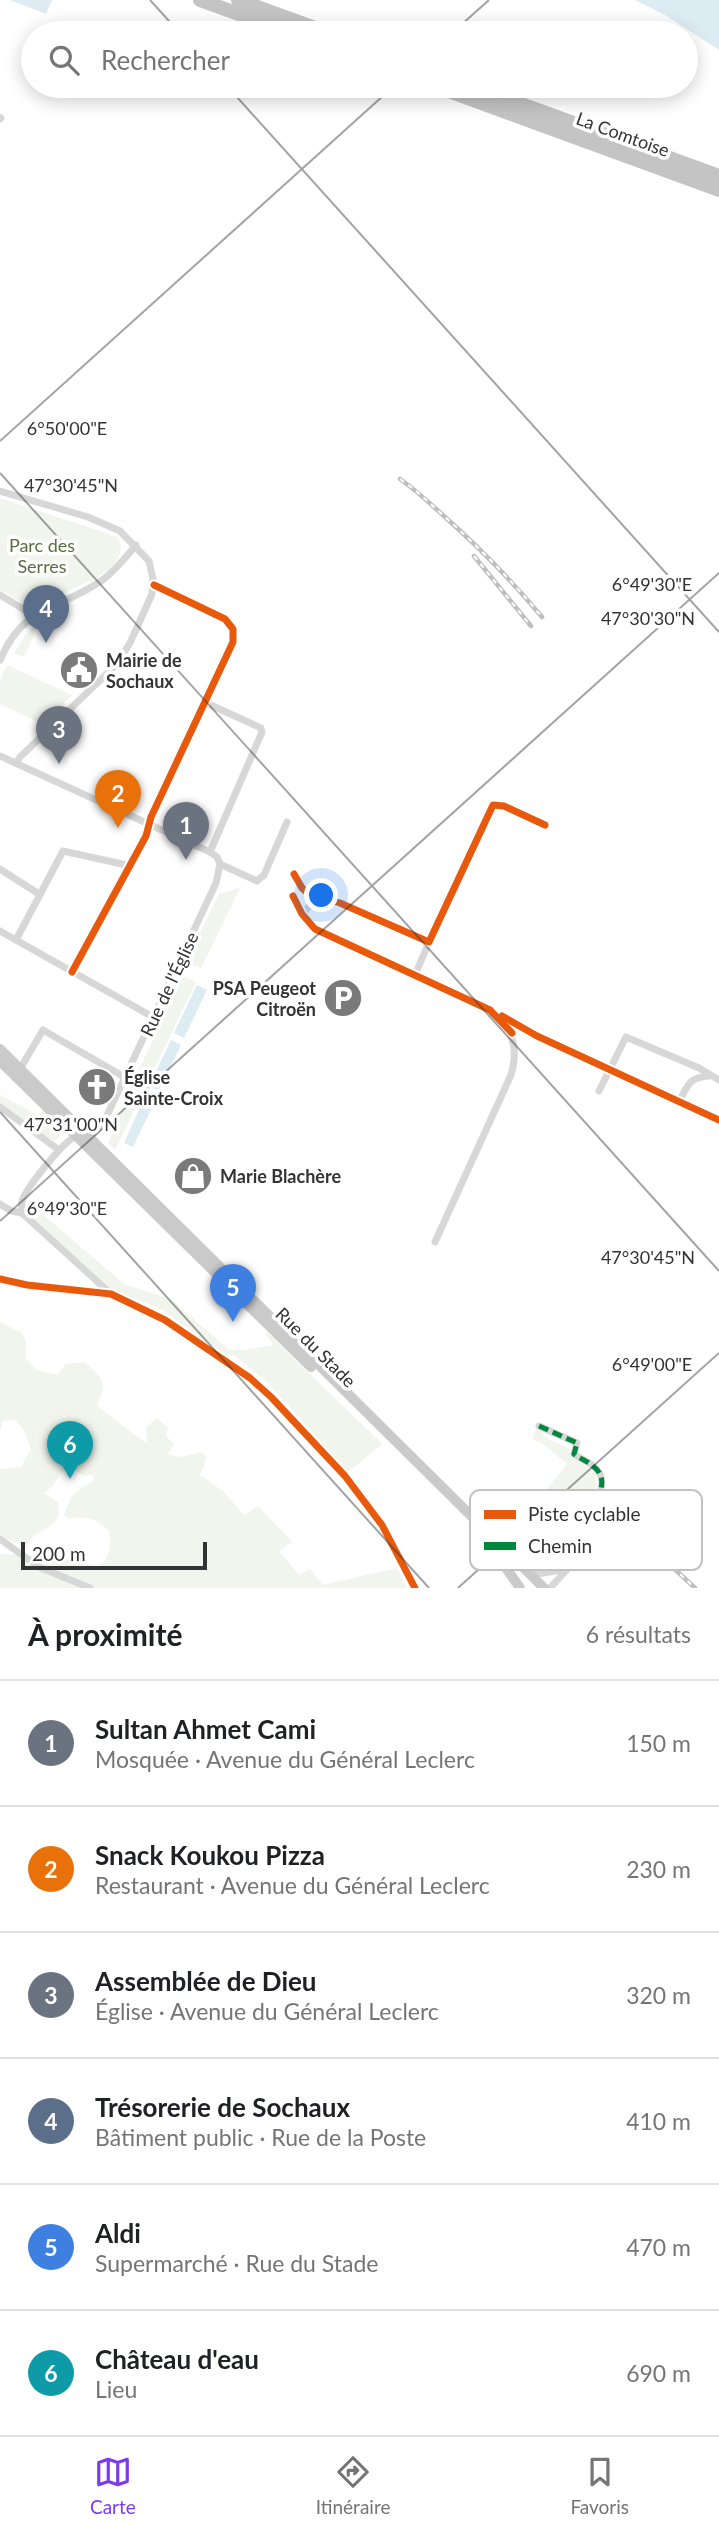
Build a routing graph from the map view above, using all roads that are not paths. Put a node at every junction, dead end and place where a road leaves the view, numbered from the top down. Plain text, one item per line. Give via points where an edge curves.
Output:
1 (190, 0) edge
2 (200, 0) edge
3 (240, 1) edge
4 (256, 21) edge
5 (258, 21) edge
6 (296, 21) edge
7 (468, 98) edge
8 (505, 98) edge
9 (719, 176) edge
10 (719, 190) edge
11 (0, 491) edge
12 (136, 545) junction
13 (154, 585) junction
14 (0, 595) edge
15 (31, 616) junction
16 (0, 660) edge
17 (204, 702) junction
18 (0, 756) edge
19 (16, 763) junction
20 (287, 822) dead end
21 (149, 824) junction
22 (545, 825) dead end
23 (210, 852) junction
24 (220, 864) junction
25 (131, 866) junction
26 (0, 869) edge
27 (294, 874) dead end
28 (39, 894) junction
29 (293, 895) dead end
30 (318, 896) junction
31 (302, 914) junction
32 (0, 931) edge
33 (16, 940) junction
34 (429, 942) junction
35 (72, 972) junction
36 (415, 975) junction
37 (490, 1010) junction
38 (153, 1017) junction
39 (0, 1049) edge
40 (0, 1061) edge
41 (20, 1069) junction
42 (610, 1070) junction
43 (710, 1076) junction
44 (125, 1078) junction
45 (719, 1080) edge
46 (599, 1091) dead end
47 (680, 1102) junction
48 (0, 1107) edge
49 (719, 1120) edge
50 (76, 1135) junction
51 (90, 1137) junction
52 (59, 1150) junction
53 (92, 1150) junction
54 (0, 1204) edge
55 (22, 1213) junction
56 (435, 1242) dead end
57 (0, 1279) edge
58 (111, 1294) junction
59 (538, 1426) dead end
60 (601, 1490) edge
61 (444, 1494) junction
62 (470, 1518) edge
63 (470, 1522) edge
64 (0, 1539) edge
65 (507, 1570) edge
66 (517, 1570) edge
67 (526, 1570) edge
68 (562, 1570) edge
69 (567, 1570) edge
70 (531, 1575) junction
71 (90, 1588) edge
72 (415, 1588) edge
73 (520, 1588) edge
74 (535, 1588) edge
75 (544, 1588) edge
76 (550, 1588) edge

1 - 4 highway
2 - 5 highway
3 - 6 highway
7 - 10 highway, La Comtoise
8 - 9 highway, La Comtoise
11 - 12 street via 88,517 120,531
12 - 13 street via 149,561
12 - 15 street via 102,580
13 - 17 street via 225,619 233,629 233,642
13 - 19 street via 116,665
14 - 15 street
15 - 16 street via 10,639
17 - 21 street
17 - 23 street via 262,732
18 - 19 street
19 - 21 street
20 - 24 street via 264,875 257,881
21 - 23 street
21 - 25 street
22 - 34 street via 493,805
23 - 24 street
24 - 38 street, Rue de l'Église via 216,883
25 - 28 street via 63,851
25 - 35 street
26 - 28 street
27 - 30 street via 302,888
28 - 33 street
29 - 31 street
30 - 31 street
30 - 34 street
31 - 36 street via 315,929
32 - 33 street
33 - 35 street
34 - 36 street
35 - 38 street
36 - 37 street
37 - 42 street
37 - 56 street via 512,1033 514,1063
38 - 44 street, Rue de l'Église
39 - 41 main road, Rue du Stade
40 - 50 main road, Rue du Stade
41 - 44 street via 43,1030
41 - 51 main road, Rue du Stade
42 - 43 street via 626,1037
42 - 46 street
42 - 47 street
43 - 45 street
43 - 47 street via 696,1077
44 - 51 street, Rue de l'Église via 103,1124
47 - 49 street
48 - 52 street
50 - 51 street
50 - 52 street
50 - 53 main road, Rue du Stade
51 - 53 street
51 - 61 main road, Rue du Stade
52 - 55 street via 22,1201
53 - 61 main road, Rue du Stade
54 - 55 street
55 - 58 street
57 - 58 street
58 - 72 street via 194,1338 271,1397 376,1516
59 - 60 street via 577,1443 574,1454 594,1466 602,1477
61 - 62 main road
61 - 63 main road
64 - 71 street via 39,1567
65 - 73 main road
66 - 74 main road
67 - 70 main road
68 - 70 street
69 - 76 street
70 - 75 main road

